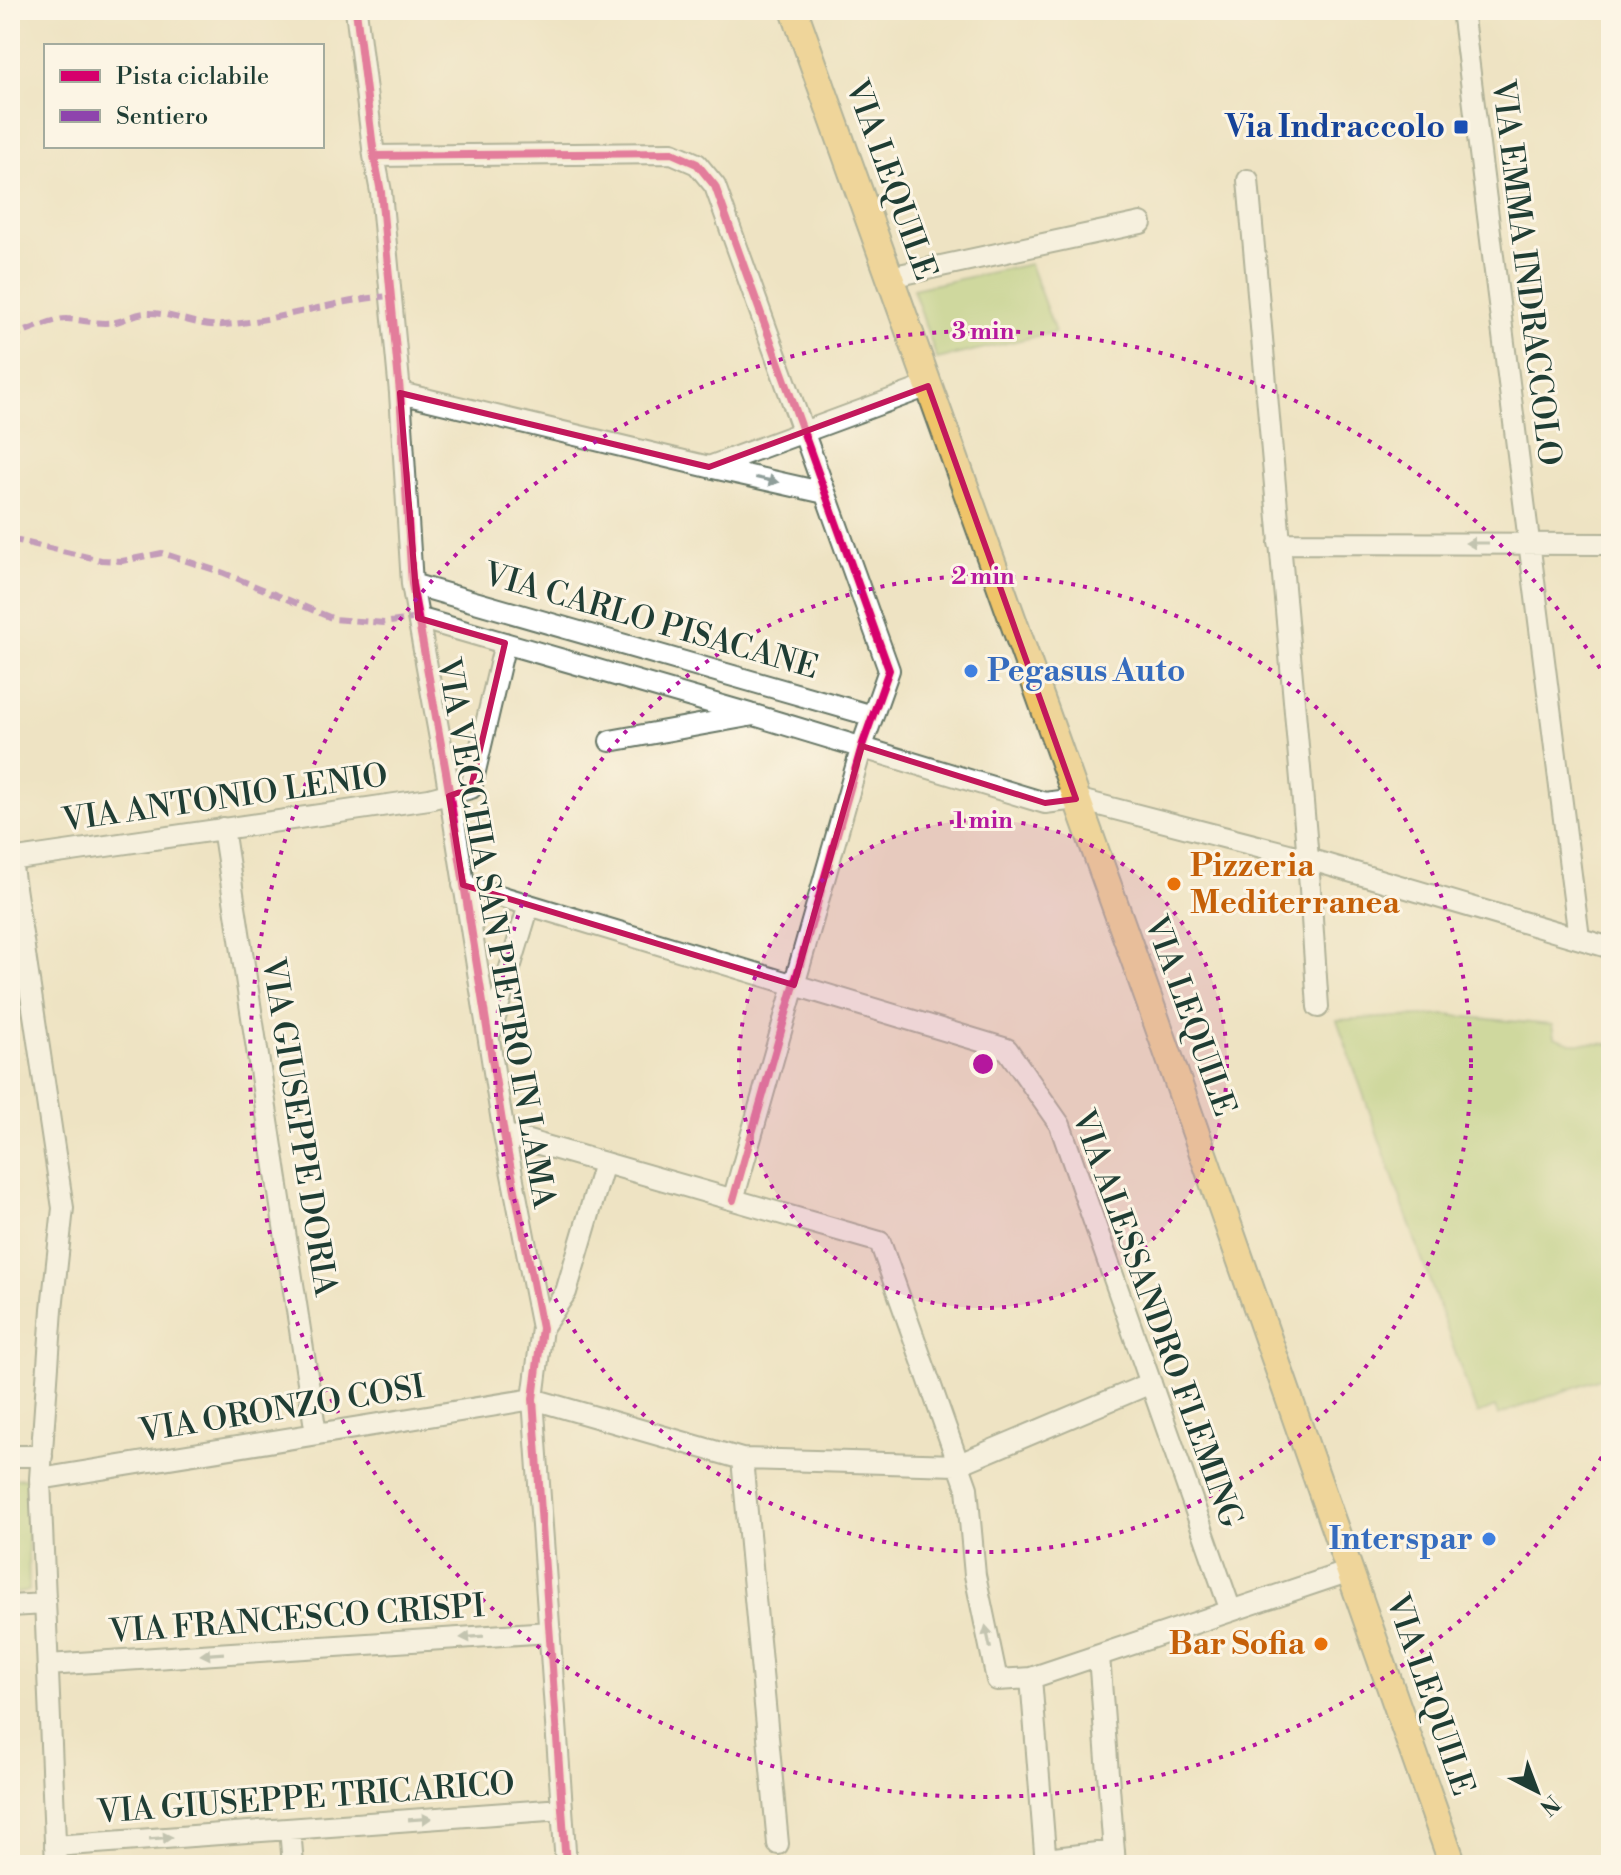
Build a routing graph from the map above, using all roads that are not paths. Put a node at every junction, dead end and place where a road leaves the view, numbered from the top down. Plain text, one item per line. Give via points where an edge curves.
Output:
1 (356, 10) edge
2 (794, 10) edge
3 (1462, 10) edge
4 (374, 156) junction
5 (1248, 180) dead end
6 (1141, 223) dead end
7 (890, 277) junction
8 (928, 386) junction
9 (400, 393) junction
10 (803, 431) junction
11 (709, 467) junction
12 (825, 493) junction
13 (1279, 543) junction
14 (1530, 543) junction
15 (1611, 544) edge
16 (412, 584) junction
17 (418, 618) junction
18 (505, 643) junction
19 (754, 715) junction
20 (873, 716) junction
21 (610, 741) dead end
22 (862, 746) junction
23 (449, 796) junction
24 (1076, 799) junction
25 (223, 828) junction
26 (1308, 859) junction
27 (10, 860) edge
28 (463, 885) junction
29 (529, 905) junction
30 (1579, 938) junction
31 (1611, 948) edge
32 (794, 985) junction
33 (1318, 1007) dead end
34 (488, 1038) junction
35 (504, 1134) junction
36 (604, 1163) junction
37 (733, 1200) junction
38 (542, 1328) junction
39 (1151, 1383) junction
40 (533, 1399) junction
41 (316, 1434) junction
42 (10, 1456) edge
43 (42, 1456) junction
44 (742, 1459) junction
45 (957, 1465) junction
46 (40, 1479) junction
47 (1350, 1571) junction
48 (45, 1604) junction
49 (10, 1606) edge
50 (1231, 1611) junction
51 (550, 1632) junction
52 (1099, 1656) junction
53 (48, 1665) junction
54 (1031, 1678) junction
55 (562, 1809) junction
56 (290, 1829) junction
57 (778, 1844) dead end
58 (55, 1856) edge
59 (1115, 1858) edge
60 (1046, 1862) edge
61 (293, 1865) edge
62 (566, 1865) edge
63 (1453, 1865) edge

1 - 4 street, VIA VECCHIA SAN PIETRO IN LAMA
2 - 7 main road, VIA LEQUILE
3 - 14 street, VIA EMMA INDRACCOLO
4 - 9 street, VIA VECCHIA SAN PIETRO IN LAMA
4 - 10 street via 672,153 697,164 715,186
5 - 13 street
6 - 7 street
7 - 8 main road, VIA LEQUILE
8 - 10 street
8 - 24 main road, VIA LEQUILE
9 - 11 street
9 - 16 street, VIA VECCHIA SAN PIETRO IN LAMA
10 - 11 street
10 - 12 street
11 -> 12 street
12 - 20 street via 889,670
14 -> 13 street
13 - 26 street
14 - 15 street
14 - 30 street, VIA EMMA INDRACCOLO
16 - 17 street, VIA VECCHIA SAN PIETRO IN LAMA
16 - 20 street, VIA CARLO PISACANE
17 - 18 street, VIA CARLO PISACANE
17 - 23 street, VIA VECCHIA SAN PIETRO IN LAMA
18 - 19 street, VIA CARLO PISACANE
18 - 23 street via 471,788
19 - 21 street, VIA CARLO PISACANE
19 - 22 street, VIA CARLO PISACANE
20 - 22 street
22 - 24 street, VIA CARLO PISACANE via 1045,803
22 - 32 street
23 - 25 street, VIA ANTONIO LENIO
23 - 28 street, VIA VECCHIA SAN PIETRO IN LAMA
24 - 26 street, VIA CARLO PISACANE
24 - 47 main road, VIA LEQUILE
25 - 27 street, VIA ANTONIO LENIO
25 - 41 street, VIA GIUSEPPE DORIA
26 - 30 street, VIA CARLO PISACANE
26 - 33 street
27 - 43 street via 63,1208
28 - 29 street, VIA ALESSANDRO FLEMING
28 - 34 street, VIA VECCHIA SAN PIETRO IN LAMA
29 - 32 street, VIA ALESSANDRO FLEMING
29 - 34 street
30 - 31 street, VIA CARLO PISACANE
32 - 37 street
32 - 39 street, VIA ALESSANDRO FLEMING via 1007,1049 1060,1125
34 - 35 street, VIA VECCHIA SAN PIETRO IN LAMA
35 - 36 street
35 - 38 street, VIA VECCHIA SAN PIETRO IN LAMA
36 - 37 street
36 - 38 street via 566,1292
37 - 45 street via 880,1242
38 - 40 street, VIA VECCHIA SAN PIETRO IN LAMA
39 - 45 street
39 - 50 street, VIA ALESSANDRO FLEMING
40 - 41 street, VIA ORONZO COSI
40 - 44 street
40 - 51 street, VIA VECCHIA SAN PIETRO IN LAMA
41 - 46 street, VIA ORONZO COSI
42 - 43 street
43 - 46 street
44 - 45 street
44 - 57 street
54 -> 45 street via 997,1680 975,1575 967,1488
46 - 48 street
47 - 50 street
47 - 63 main road, VIA LEQUILE
48 - 49 street
48 - 53 street
50 - 52 street
51 -> 53 street, VIA FRANCESCO CRISPI
51 - 55 street, VIA VECCHIA SAN PIETRO IN LAMA
52 - 54 street
52 - 59 street
53 - 58 street
54 - 60 street
56 -> 55 street, VIA GIUSEPPE TRICARICO
55 - 62 street, VIA VECCHIA SAN PIETRO IN LAMA
58 -> 56 street, VIA GIUSEPPE TRICARICO
56 - 61 street
59 - 60 street

